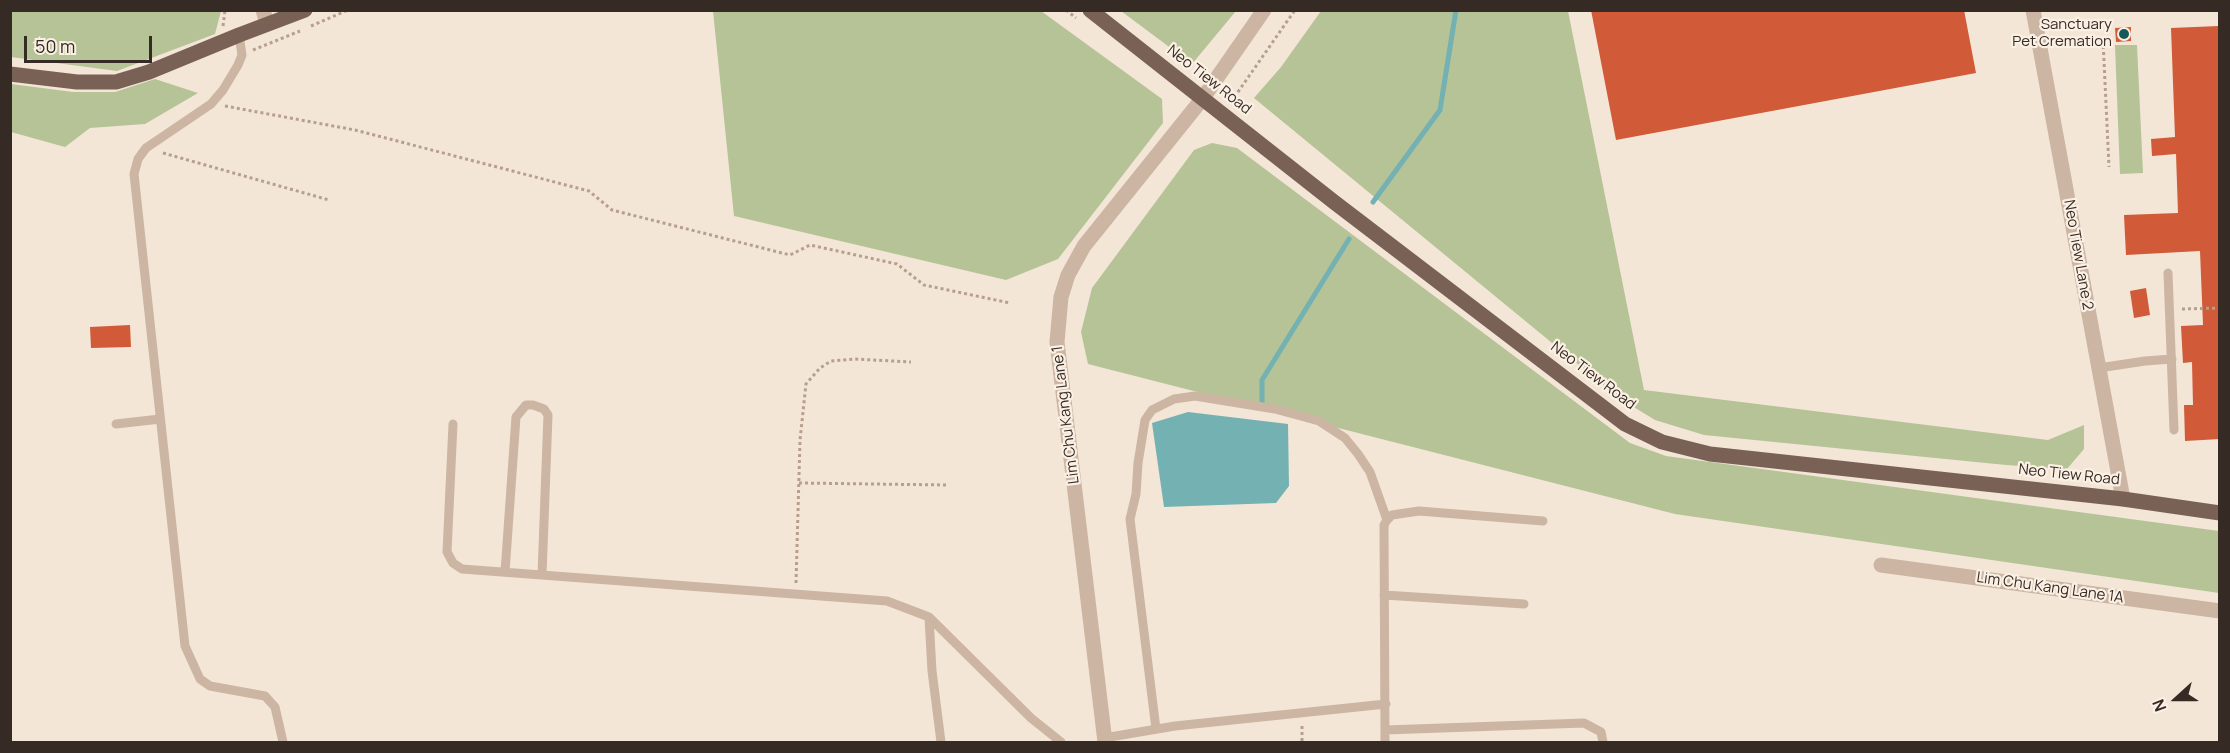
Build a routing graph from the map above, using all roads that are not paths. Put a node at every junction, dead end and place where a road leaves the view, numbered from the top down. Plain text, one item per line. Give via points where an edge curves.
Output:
1 (305, 10) edge
2 (1090, 10) edge
3 (1264, 10) edge
4 (2033, 10) edge
5 (265, 17) edge
6 (239, 35) junction
7 (10, 74) edge
8 (1203, 98) junction
9 (2168, 273) dead end
10 (2172, 359) junction
11 (2099, 368) junction
12 (160, 419) junction
13 (117, 424) dead end
14 (453, 424) dead end
15 (2174, 430) dead end
16 (2123, 499) junction
17 (2220, 513) edge
18 (1387, 520) junction
19 (1543, 521) dead end
20 (1881, 565) dead end
21 (505, 572) junction
22 (542, 574) junction
23 (1384, 595) junction
24 (1524, 604) dead end
25 (2220, 611) edge
26 (929, 617) junction
27 (1386, 704) junction
28 (1156, 729) junction
29 (1385, 730) junction
30 (1105, 740) edge
31 (283, 742) edge
32 (940, 742) edge
33 (1060, 742) edge
34 (1385, 742) edge
35 (1603, 742) edge

1 - 5 main road
2 - 8 main road, Neo Tiew Road
3 - 8 street, Lim Chu Kang Lane 1
4 - 11 street, Neo Tiew Lane 2
5 - 6 main road
6 - 7 main road via 116,82
6 - 12 lane via 242,55 211,104 146,148 134,174
8 - 16 main road, Neo Tiew Road via 1625,424 1662,442 1710,454
8 - 30 street, Lim Chu Kang Lane 1 via 1084,246 1061,297 1057,342
9 - 10 lane
10 - 11 lane
10 - 15 lane
11 - 16 street, Neo Tiew Lane 2
12 - 13 lane
12 - 31 lane via 185,646 200,679 210,686 265,696 274,707
14 - 21 lane via 447,552 462,569
16 - 17 main road, Neo Tiew Road
18 - 19 lane via 1392,515 1419,512
18 - 23 lane
18 - 28 lane via 1370,472 1358,454 1345,438 1318,421 1275,409 1195,396 1174,399 1152,410 1145,420 1130,519
20 - 25 street, Lim Chu Kang Lane 1A
21 - 22 lane
21 - 22 lane via 516,417 526,405 533,405 544,409 548,416
22 - 26 lane via 887,601
23 - 24 lane
23 - 27 lane
26 - 32 lane
26 - 33 lane
27 - 28 lane
27 - 29 lane
28 - 30 lane
29 - 34 lane
29 - 35 lane via 1584,723 1601,732

